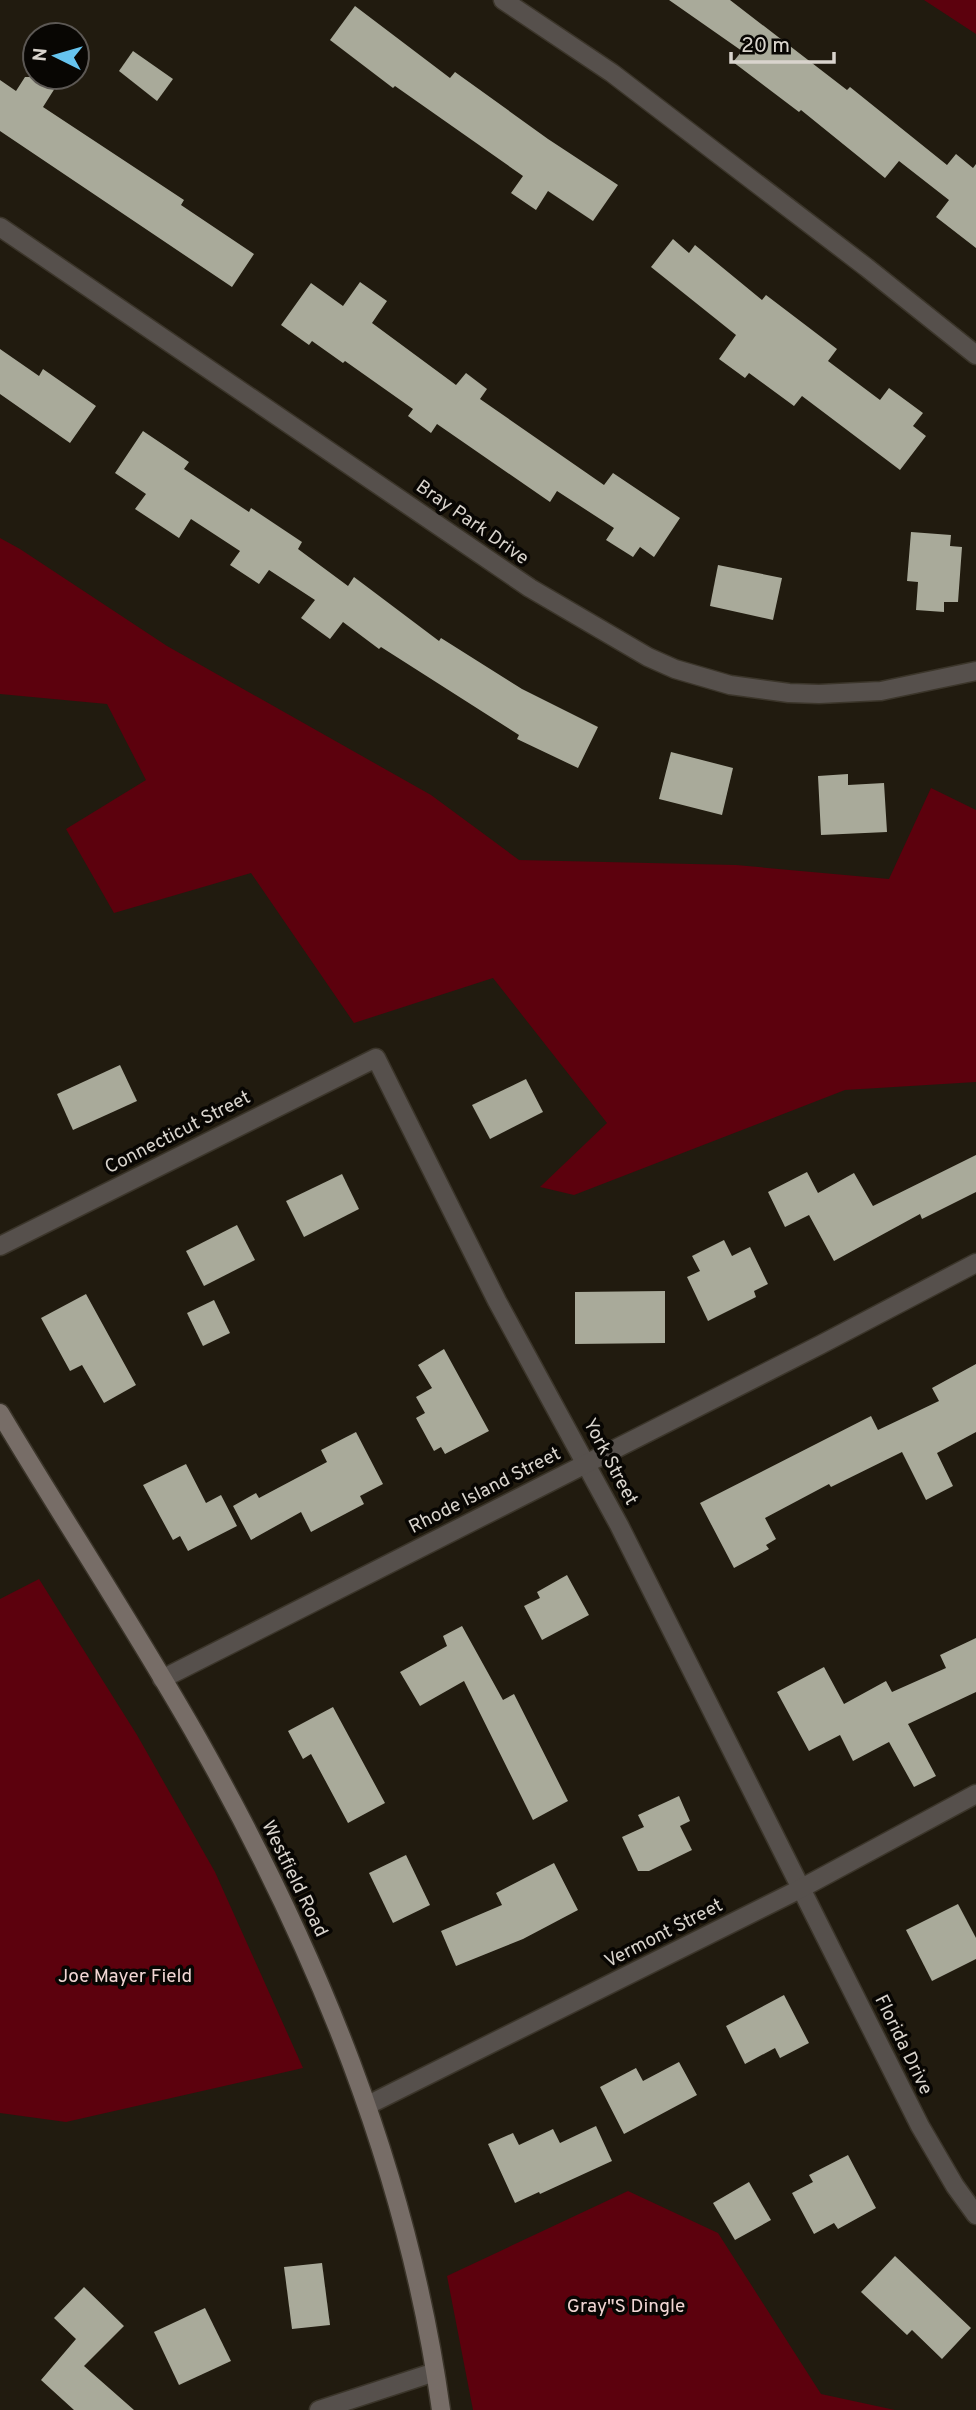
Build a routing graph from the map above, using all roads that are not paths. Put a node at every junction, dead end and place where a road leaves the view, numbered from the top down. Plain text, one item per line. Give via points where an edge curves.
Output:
1 (503, 0) edge
2 (0, 227) edge
3 (976, 355) edge
4 (976, 671) edge
5 (376, 1058) joint
6 (0, 1246) edge
7 (976, 1264) edge
8 (0, 1413) edge
9 (587, 1462) junction
10 (162, 1679) junction
11 (976, 1794) edge
12 (800, 1889) junction
13 (368, 2105) junction
14 (976, 2215) edge
15 (435, 2372) junction
16 (319, 2410) edge
17 (441, 2410) edge

1 - 3 street via 612,73
2 - 4 street, Bray Park Drive via 530,587 648,657 730,685 809,694 881,691
5 - 6 street, Connecticut Street
5 - 9 street, York Street via 496,1301
7 - 9 street, Rhode Island Street
8 - 10 main road, Westfield Road
9 - 10 street, Rhode Island Street
9 - 12 street, York Street
10 - 13 main road, Westfield Road via 270,1873
11 - 12 street, Vermont Street
12 - 13 street, Vermont Street
12 - 14 street, Florida Drive via 920,2126
13 - 15 main road, Westfield Road via 408,2239
15 - 16 street
15 - 17 main road, Westfield Road

